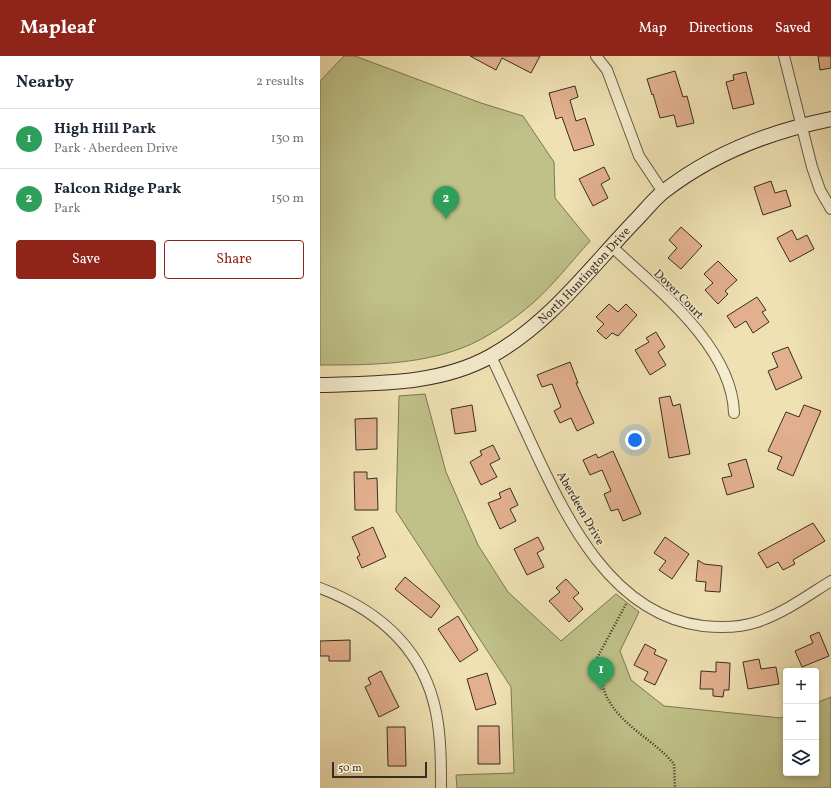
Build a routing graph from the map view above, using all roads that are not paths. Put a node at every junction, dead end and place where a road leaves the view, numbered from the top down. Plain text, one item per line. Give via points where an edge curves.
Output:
1 (596, 56) edge
2 (784, 56) edge
3 (831, 119) edge
4 (801, 125) junction
5 (663, 192) junction
6 (831, 209) edge
7 (611, 246) junction
8 (491, 356) junction
9 (320, 385) edge
10 (734, 413) dead end
11 (831, 581) edge
12 (320, 588) edge
13 (441, 788) edge

1 - 5 street via 607,70 639,156
2 - 4 street
3 - 4 street, North Huntington Drive
4 - 5 street, North Huntington Drive via 714,159
4 - 6 street via 820,190
5 - 7 street, North Huntington Drive
7 - 8 street, North Huntington Drive via 536,325
7 - 10 street, Dover Court via 689,319 712,351 726,377 734,398
8 - 9 street, North Huntington Drive via 463,368 403,382
8 - 11 street, Aberdeen Drive via 556,496 576,532 602,568 631,595 676,620 710,627 733,627 779,613
12 - 13 street via 346,597 385,624 418,665 430,690 436,712

